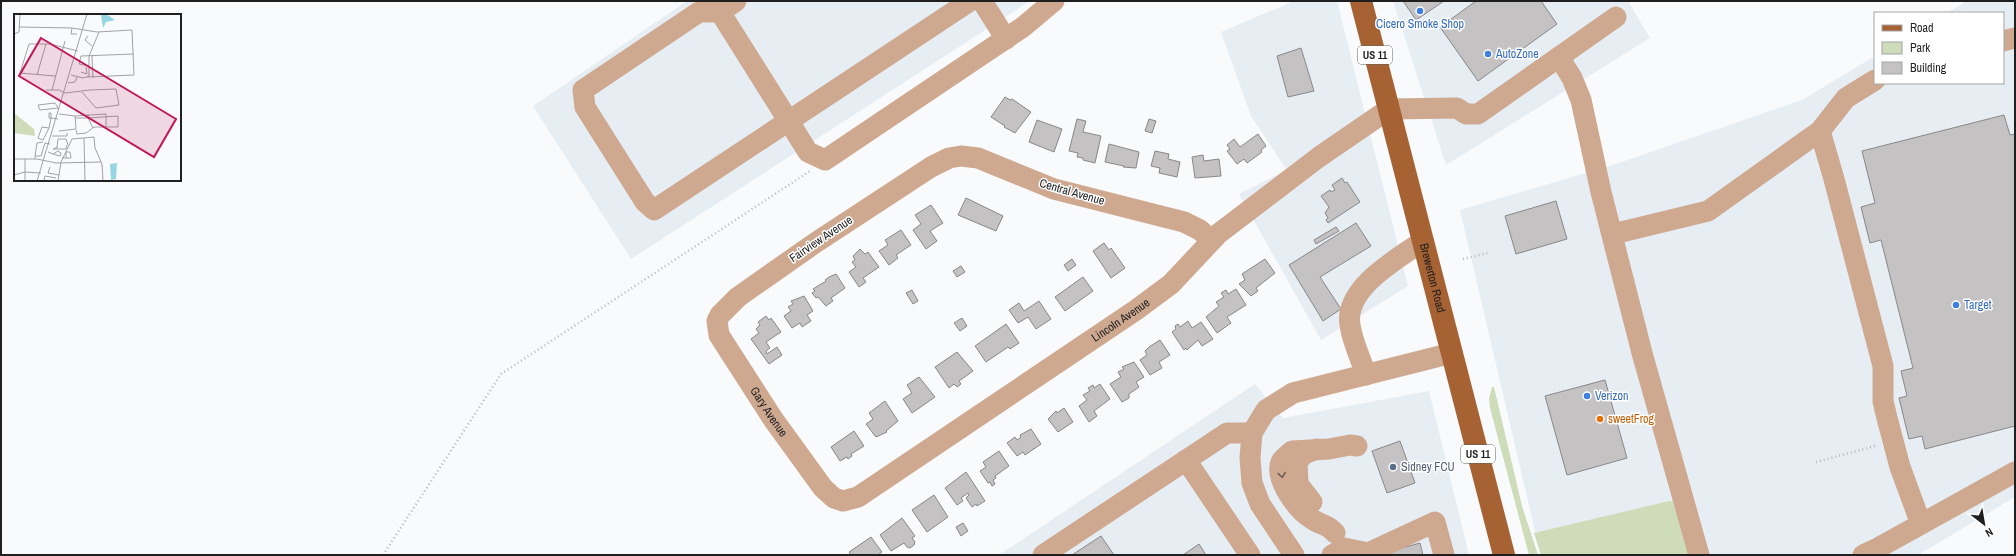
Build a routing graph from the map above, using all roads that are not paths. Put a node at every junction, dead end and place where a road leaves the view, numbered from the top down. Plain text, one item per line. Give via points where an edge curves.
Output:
1 (970, 1) edge
2 (982, 1) edge
3 (1054, 1) edge
4 (1361, 1) edge
5 (728, 6) edge
6 (1616, 17) dead end
7 (2015, 38) edge
8 (1006, 39) junction
9 (2004, 41) edge
10 (1559, 57) junction
11 (1874, 81) edge
12 (1389, 109) junction
13 (789, 121) junction
14 (1820, 131) junction
15 (931, 167) joint
16 (1613, 234) junction
17 (1211, 240) junction
18 (1423, 241) junction
19 (718, 319) joint
20 (1452, 353) junction
21 (1366, 375) junction
22 (1252, 433) junction
23 (1357, 446) dead end
24 (1186, 460) junction
25 (2015, 472) edge
26 (834, 498) joint
27 (1921, 524) junction
28 (1329, 528) dead end
29 (1368, 554) edge
30 (1043, 555) edge
31 (1250, 555) edge
32 (1294, 555) edge
33 (1332, 555) edge
34 (1444, 555) edge
35 (1504, 555) edge
36 (1700, 555) edge
37 (1862, 555) edge

1 - 13 street
2 - 8 street
3 - 8 street
4 - 12 main road, Brewerton Road / US 11
5 - 13 street
5 - 13 street via 699,12 583,90 585,106 645,202 654,210
6 - 10 street
7 - 9 street
8 - 13 street via 825,160 808,152
10 - 12 street via 1478,114 1466,114 1457,108
10 - 16 street via 1572,78 1581,100
11 - 14 street via 1846,98
12 - 17 street, Lincoln Avenue via 1319,157
12 - 18 main road, Brewerton Road / US 11
14 - 16 street via 1708,211
14 - 27 street via 1883,366 1884,401 1891,433 1900,467
15 - 17 street, Central Avenue via 949,158 978,158 1054,189 1184,222 1200,230
15 - 19 street, Fairview Avenue via 738,297
16 - 36 street via 1642,353
17 - 26 street, Lincoln Avenue via 1171,284 1136,310 858,497 843,501
18 - 20 main road, Brewerton Road / US 11
18 - 21 street via 1375,276 1354,299 1350,325
19 - 26 street, Gary Avenue via 719,335 773,419 823,488
20 - 21 street
20 - 35 main road, Brewerton Road / US 11
21 - 22 street via 1293,393 1266,410
22 - 24 street via 1227,433
22 - 32 street via 1252,483 1260,504
23 -> 28 street via 1317,449 1304,454 1297,462 1298,484
24 - 30 street
24 - 31 street
25 - 27 street
27 - 37 street
29 - 33 street via 1344,548
29 - 34 street via 1435,522

